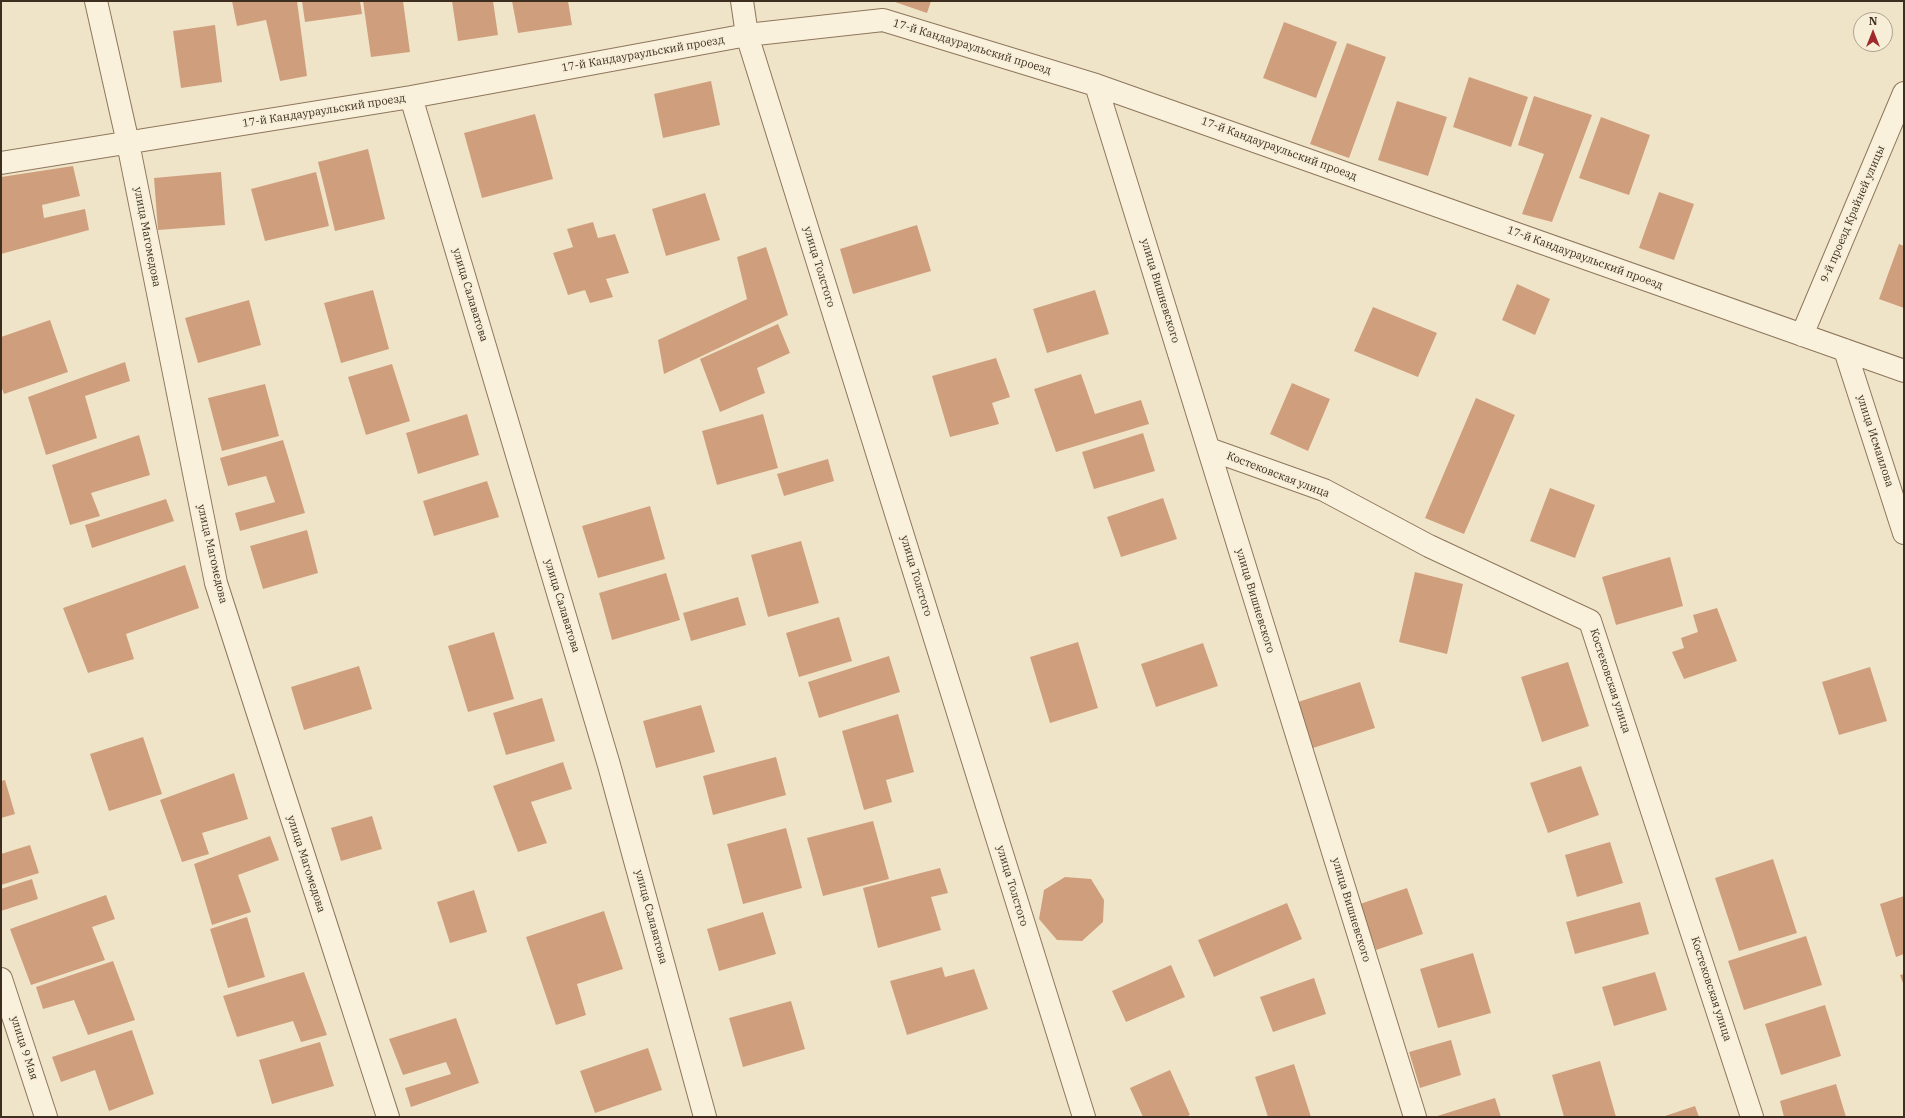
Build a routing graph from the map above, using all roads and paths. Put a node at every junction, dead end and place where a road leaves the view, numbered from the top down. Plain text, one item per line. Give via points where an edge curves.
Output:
1 (96, 1) edge
2 (742, 1) edge
3 (747, 35) junction
4 (1096, 84) junction
5 (1904, 93) edge
6 (411, 97) junction
7 (128, 143) junction
8 (1, 163) edge
9 (1802, 334) junction
10 (1845, 350) junction
11 (1904, 371) edge
12 (1209, 449) junction
13 (1904, 533) edge
14 (1, 979) edge
15 (46, 1117) edge
16 (388, 1117) edge
17 (705, 1117) edge
18 (1084, 1117) edge
19 (1415, 1117) edge
20 (1752, 1117) edge

1 - 7 street, улица Магомедова
2 - 3 street, улица Толстого
3 - 4 street, 17-й Кандаураульский проезд via 883,20
3 - 6 street, 17-й Кандаураульский проезд
3 - 18 street, улица Толстого
4 - 9 street, 17-й Кандаураульский проезд
4 - 12 street, улица Вишневского
5 - 9 street, 9-й проезд Крайней улицы
6 - 7 street, 17-й Кандаураульский проезд
6 - 17 street, улица Салаватова via 610,764
7 - 8 street, 17-й Кандаураульский проезд
7 - 16 street, улица Магомедова via 216,583
9 - 10 street, 17-й Кандаураульский проезд
10 - 11 street, 17-й Кандаураульский проезд
10 - 13 street, улица Исмаилова
12 - 19 street, улица Вишневского
12 - 20 street, Костековская улица via 1324,490 1429,546 1590,621
14 - 15 street, улица 9 Мая

